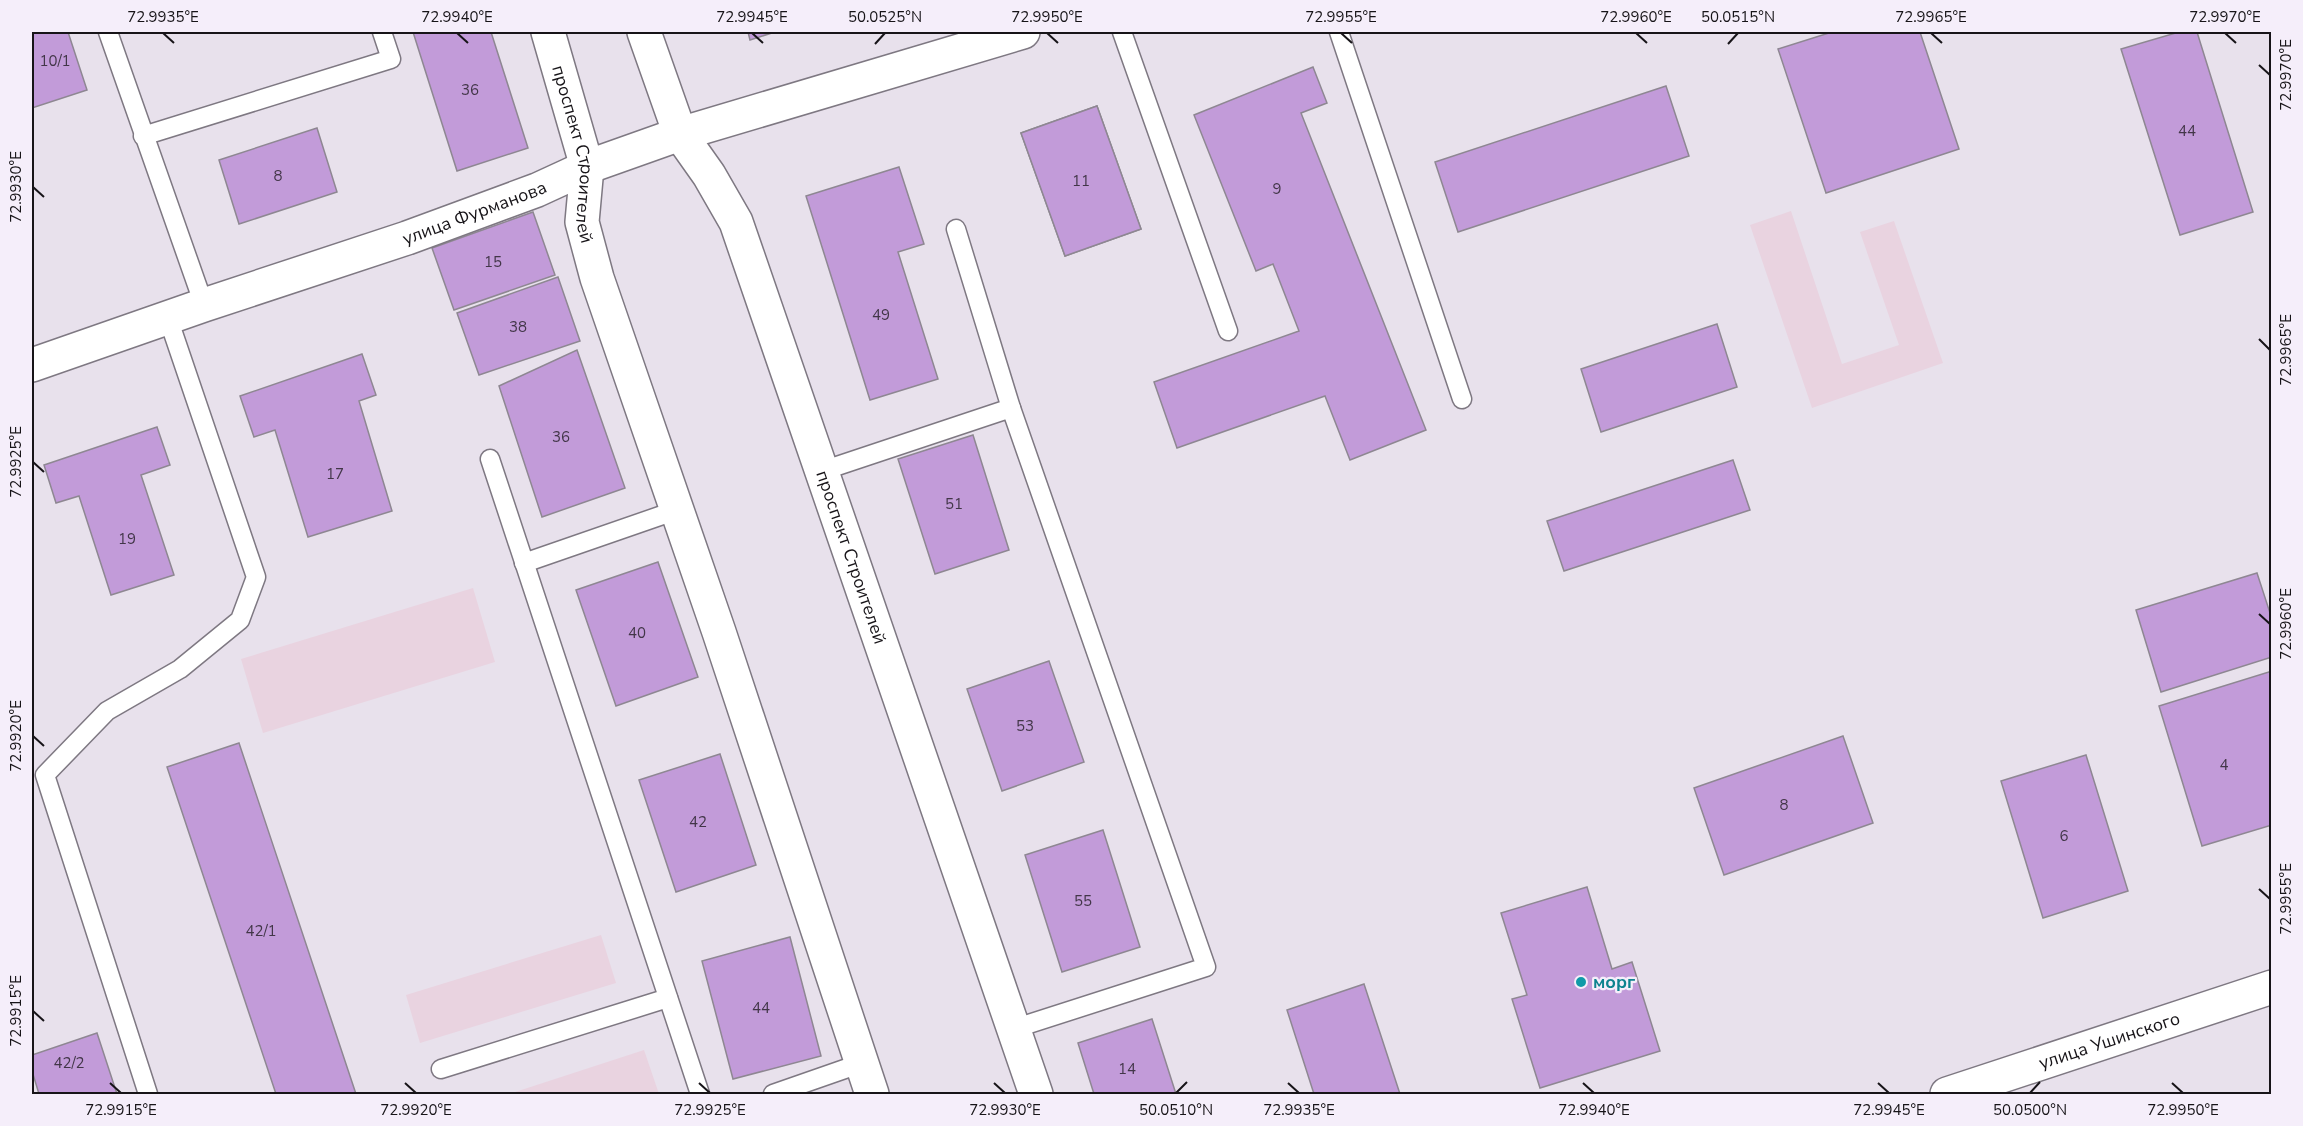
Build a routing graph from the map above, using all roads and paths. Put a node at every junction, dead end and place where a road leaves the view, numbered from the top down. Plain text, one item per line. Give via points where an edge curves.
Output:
1 (108, 32) edge
2 (382, 32) edge
3 (548, 32) edge
4 (644, 32) edge
5 (1023, 32) edge
6 (1122, 32) edge
7 (1339, 32) edge
8 (680, 134) junction
9 (143, 136) junction
10 (587, 167) junction
11 (956, 229) dead end
12 (204, 305) junction
13 (168, 318) junction
14 (1227, 331) dead end
15 (32, 365) edge
16 (1462, 399) dead end
17 (1011, 408) junction
18 (490, 459) dead end
19 (822, 471) junction
20 (677, 510) junction
21 (524, 563) junction
22 (2271, 987) edge
23 (668, 998) junction
24 (1013, 1029) junction
25 (862, 1063) junction
26 (441, 1069) dead end
27 (2002, 1086) edge
28 (148, 1095) edge
29 (700, 1095) edge
30 (773, 1095) edge
31 (872, 1095) edge
32 (1036, 1095) edge
33 (1947, 1095) edge

1 - 9 lane
2 - 9 lane via 391,59
3 - 10 street, проспект Строителей
4 - 8 street, проспект Строителей
5 - 8 street, улица Фурманова
6 - 14 lane
7 - 16 lane
8 - 10 street, улица Фурманова
8 - 19 street, проспект Строителей via 710,175 736,222
9 - 12 lane
10 - 12 street, улица Фурманова via 537,190 407,238
10 - 20 street, проспект Строителей via 582,222 597,278
11 - 17 lane
12 - 13 street, улица Фурманова
13 - 15 street, улица Фурманова
13 - 28 lane via 256,576 240,620 180,669 107,711 45,775
17 - 19 lane
17 - 24 lane via 1206,967
18 - 21 lane
19 - 24 street, проспект Строителей
20 - 21 lane
20 - 25 street, проспект Строителей
21 - 23 lane
22 - 27 street, улица Ушинского
23 - 26 lane
23 - 29 lane
24 - 32 street, проспект Строителей
25 - 30 lane
25 - 31 street, проспект Строителей
27 - 33 street, улица Ушинского

